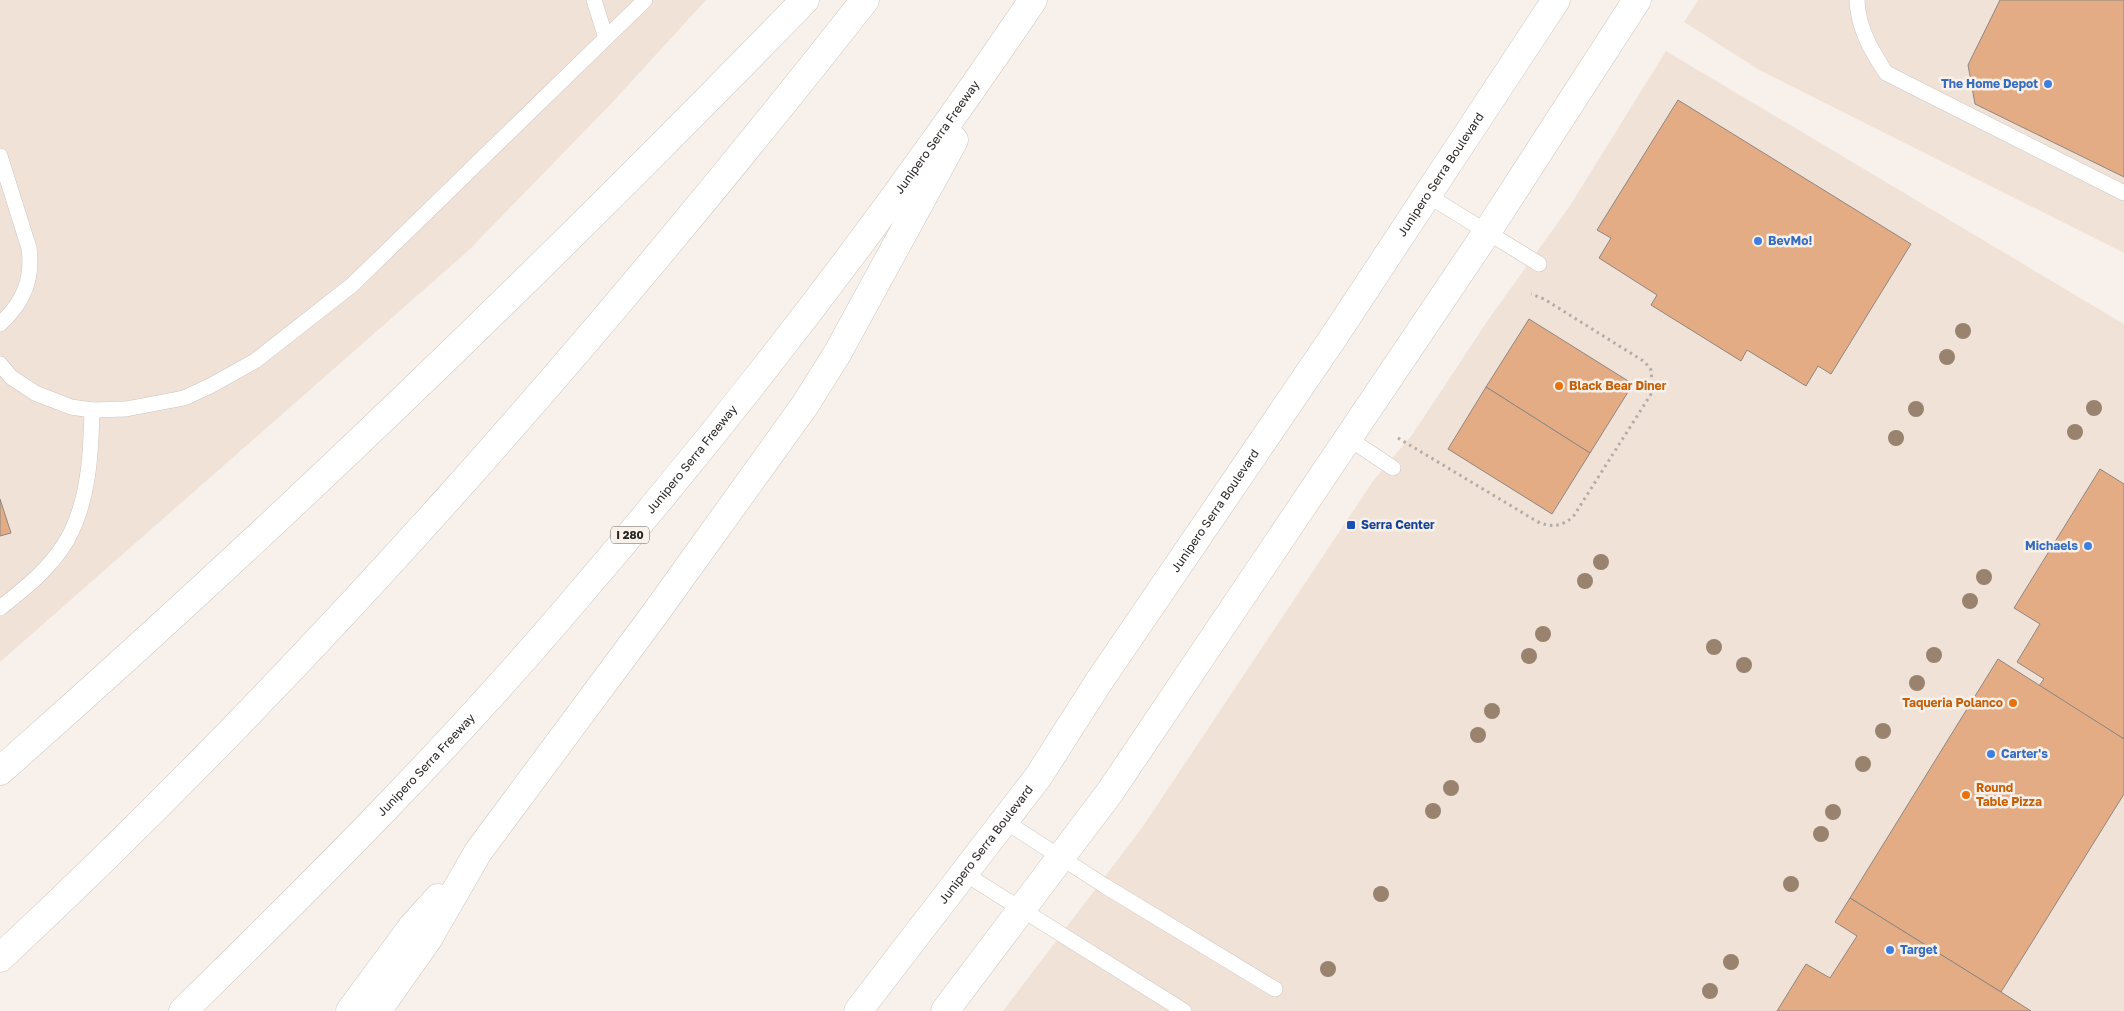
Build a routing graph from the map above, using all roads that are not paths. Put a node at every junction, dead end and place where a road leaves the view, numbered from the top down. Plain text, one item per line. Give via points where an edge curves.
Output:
1 (594, 0) edge
2 (645, 0) edge
3 (805, 0) edge
4 (865, 0) edge
5 (1556, 0) edge
6 (1637, 0) edge
7 (1857, 0) edge
8 (1028, 7) edge
9 (606, 38) junction
10 (0, 156) edge
11 (2124, 193) edge
12 (1427, 195) junction
13 (1487, 232) junction
14 (1539, 264) dead end
15 (0, 324) edge
16 (0, 364) edge
17 (92, 410) junction
18 (1348, 438) junction
19 (1393, 468) dead end
20 (0, 608) edge
21 (0, 771) edge
22 (1006, 822) junction
23 (478, 852) junction
24 (1062, 858) junction
25 (965, 874) junction
26 (1023, 910) junction
27 (0, 958) edge
28 (1275, 990) dead end
29 (183, 1011) edge
30 (350, 1011) edge
31 (377, 1011) edge
32 (858, 1011) edge
33 (945, 1011) edge
34 (1184, 1011) edge

1 - 9 lane
2 - 9 lane
3 - 21 main road via 617,191 419,384 232,563
4 - 27 main road via 645,270 455,490 258,704 154,810
5 - 12 main road, Junipero Serra Boulevard
6 - 13 main road
7 - 11 lane via 1868,45 1886,73
8 - 23 main road via 837,354 805,405
8 - 29 main road, Junipero Serra Freeway / I 280 via 853,255 750,387 572,604 378,816
9 - 17 lane via 352,285 255,361 184,398 126,409
10 - 15 lane via 29,248 30,263 29,282 20,300
12 - 13 lane
12 - 22 main road, Junipero Serra Boulevard
13 - 14 lane
13 - 18 main road
16 - 17 lane via 11,377 35,393 71,407
17 - 20 lane via 88,475 82,502 66,541 28,586
18 - 19 lane
18 - 24 main road via 1167,709
22 - 24 lane
22 - 25 main road, Junipero Serra Boulevard
23 - 30 main road via 412,927
23 - 31 main road via 428,939
24 - 26 main road
24 - 28 lane
25 - 26 lane
25 - 32 main road, Junipero Serra Boulevard
26 - 33 main road
26 - 34 lane

